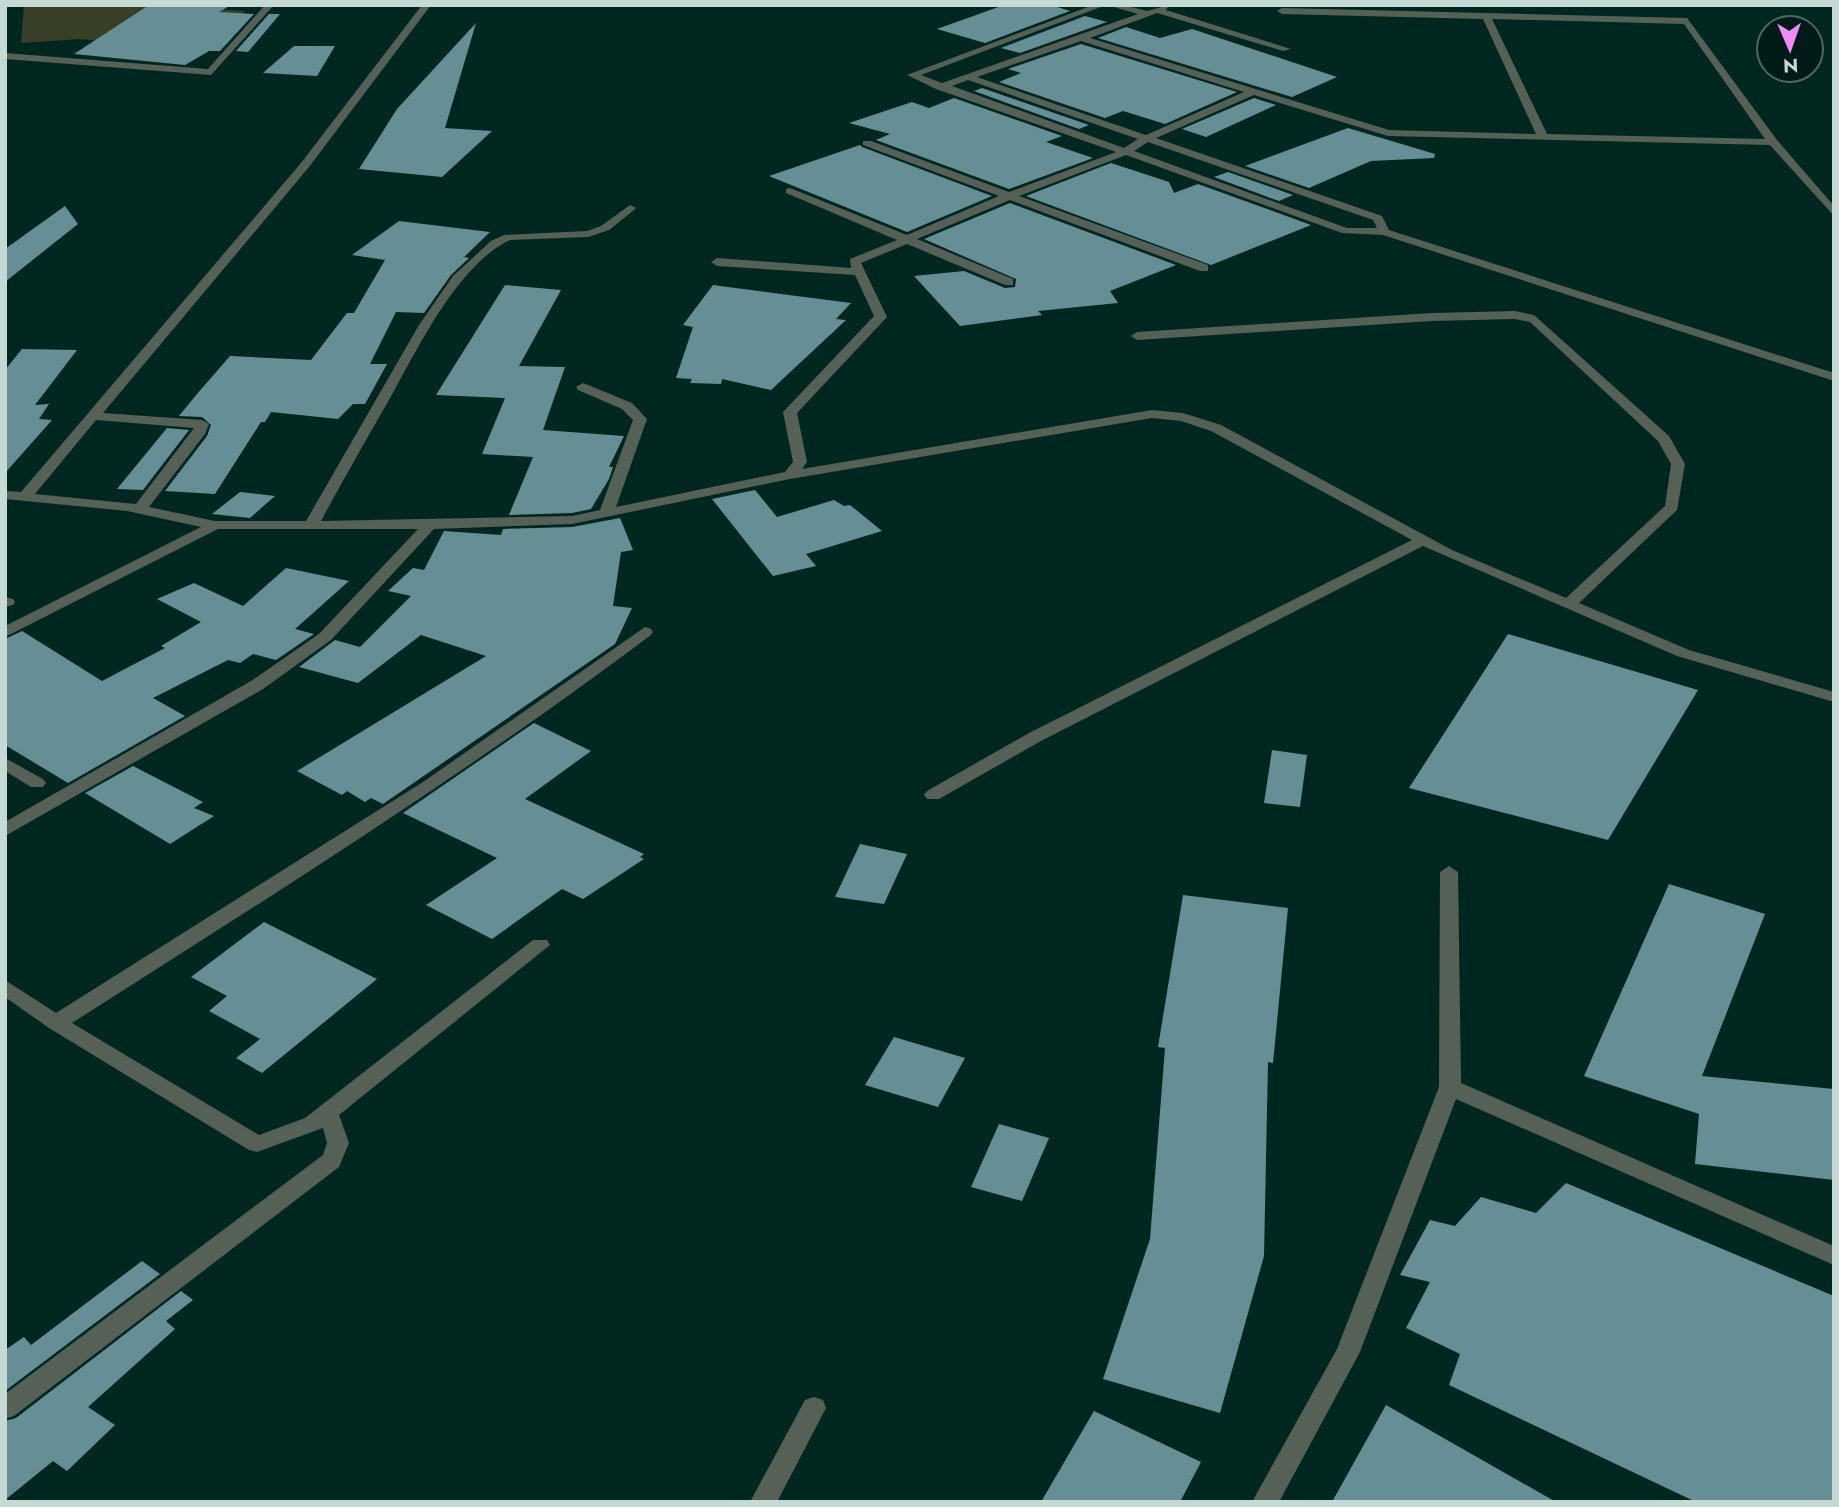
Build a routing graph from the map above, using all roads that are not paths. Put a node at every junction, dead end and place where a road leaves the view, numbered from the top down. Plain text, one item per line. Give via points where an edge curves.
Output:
1 (270, 5) edge
2 (427, 5) edge
3 (1102, 5) edge
4 (1111, 5) edge
5 (1170, 5) edge
6 (1282, 11) dead end
7 (1153, 12) junction
8 (1486, 16) junction
9 (1081, 37) junction
10 (1286, 49) dead end
11 (5, 56) edge
12 (965, 76) junction
13 (939, 87) junction
14 (1253, 92) junction
15 (1542, 137) junction
16 (1147, 138) junction
17 (867, 142) dead end
18 (1773, 142) junction
19 (1125, 152) junction
20 (790, 191) dead end
21 (1011, 195) junction
22 (630, 208) dead end
23 (1834, 213) edge
24 (1384, 232) junction
25 (906, 240) junction
26 (717, 262) dead end
27 (1204, 268) dead end
28 (859, 272) junction
29 (1009, 282) dead end
30 (1137, 336) dead end
31 (1834, 377) edge
32 (583, 387) dead end
33 (93, 416) junction
34 (790, 475) junction
35 (5, 495) edge
36 (26, 495) junction
37 (139, 510) junction
38 (606, 513) junction
39 (215, 525) junction
40 (430, 525) junction
41 (310, 526) junction
42 (1423, 540) junction
43 (1569, 604) junction
44 (5, 632) edge
45 (645, 632) dead end
46 (1834, 697) edge
47 (5, 763) edge
48 (37, 783) dead end
49 (933, 795) dead end
50 (5, 830) edge
51 (1449, 872) dead end
52 (540, 945) dead end
53 (5, 987) edge
54 (56, 1023) junction
55 (1450, 1087) junction
56 (327, 1113) junction
57 (1834, 1256) edge
58 (5, 1408) edge
59 (814, 1408) dead end
60 (763, 1502) edge
61 (1265, 1502) edge

1 - 11 street via 211,72
2 - 33 street via 305,165
3 - 13 street via 912,75
4 - 7 street
5 - 7 street
6 - 8 street
7 - 9 street
7 - 10 street
8 - 15 street
8 - 18 street via 1688,21
9 - 12 street
9 - 14 street
12 - 13 street
12 - 16 street
13 - 19 street
14 - 15 street via 1388,133
14 - 16 street
15 - 18 street
16 - 19 street
16 - 24 street via 1378,218
17 - 21 street
18 - 23 street
19 - 21 street
19 - 24 street via 1346,231
20 - 25 street
21 - 25 street
21 - 27 street
22 - 41 street via 605,228 588,234 508,237 495,243 457,279 425,325
24 - 31 street
25 - 28 street via 853,262
25 - 29 street
26 - 28 street
28 - 34 street via 881,317 790,412 800,462
30 - 43 street via 1432,317 1515,315 1534,319 1664,439 1678,464 1672,507
32 - 38 street via 627,407 640,419
33 - 36 street
33 - 37 street via 202,424
34 - 38 street
34 - 42 street via 1152,414 1183,417 1216,428
35 - 36 street
36 - 37 street
37 - 39 street
38 - 40 street via 572,520
39 - 41 street
39 - 44 street
40 - 41 street
40 - 50 street via 325,637 257,685
42 - 43 street
42 - 49 street via 1034,737
43 - 46 street via 1683,653
45 - 54 street via 446,776
47 - 48 street
51 - 55 street
52 - 56 street
53 - 54 street
54 - 56 street via 257,1144 313,1124
55 - 57 street
55 - 61 street via 1348,1352
56 - 58 street via 339,1140 339,1152 331,1161
59 - 60 street

